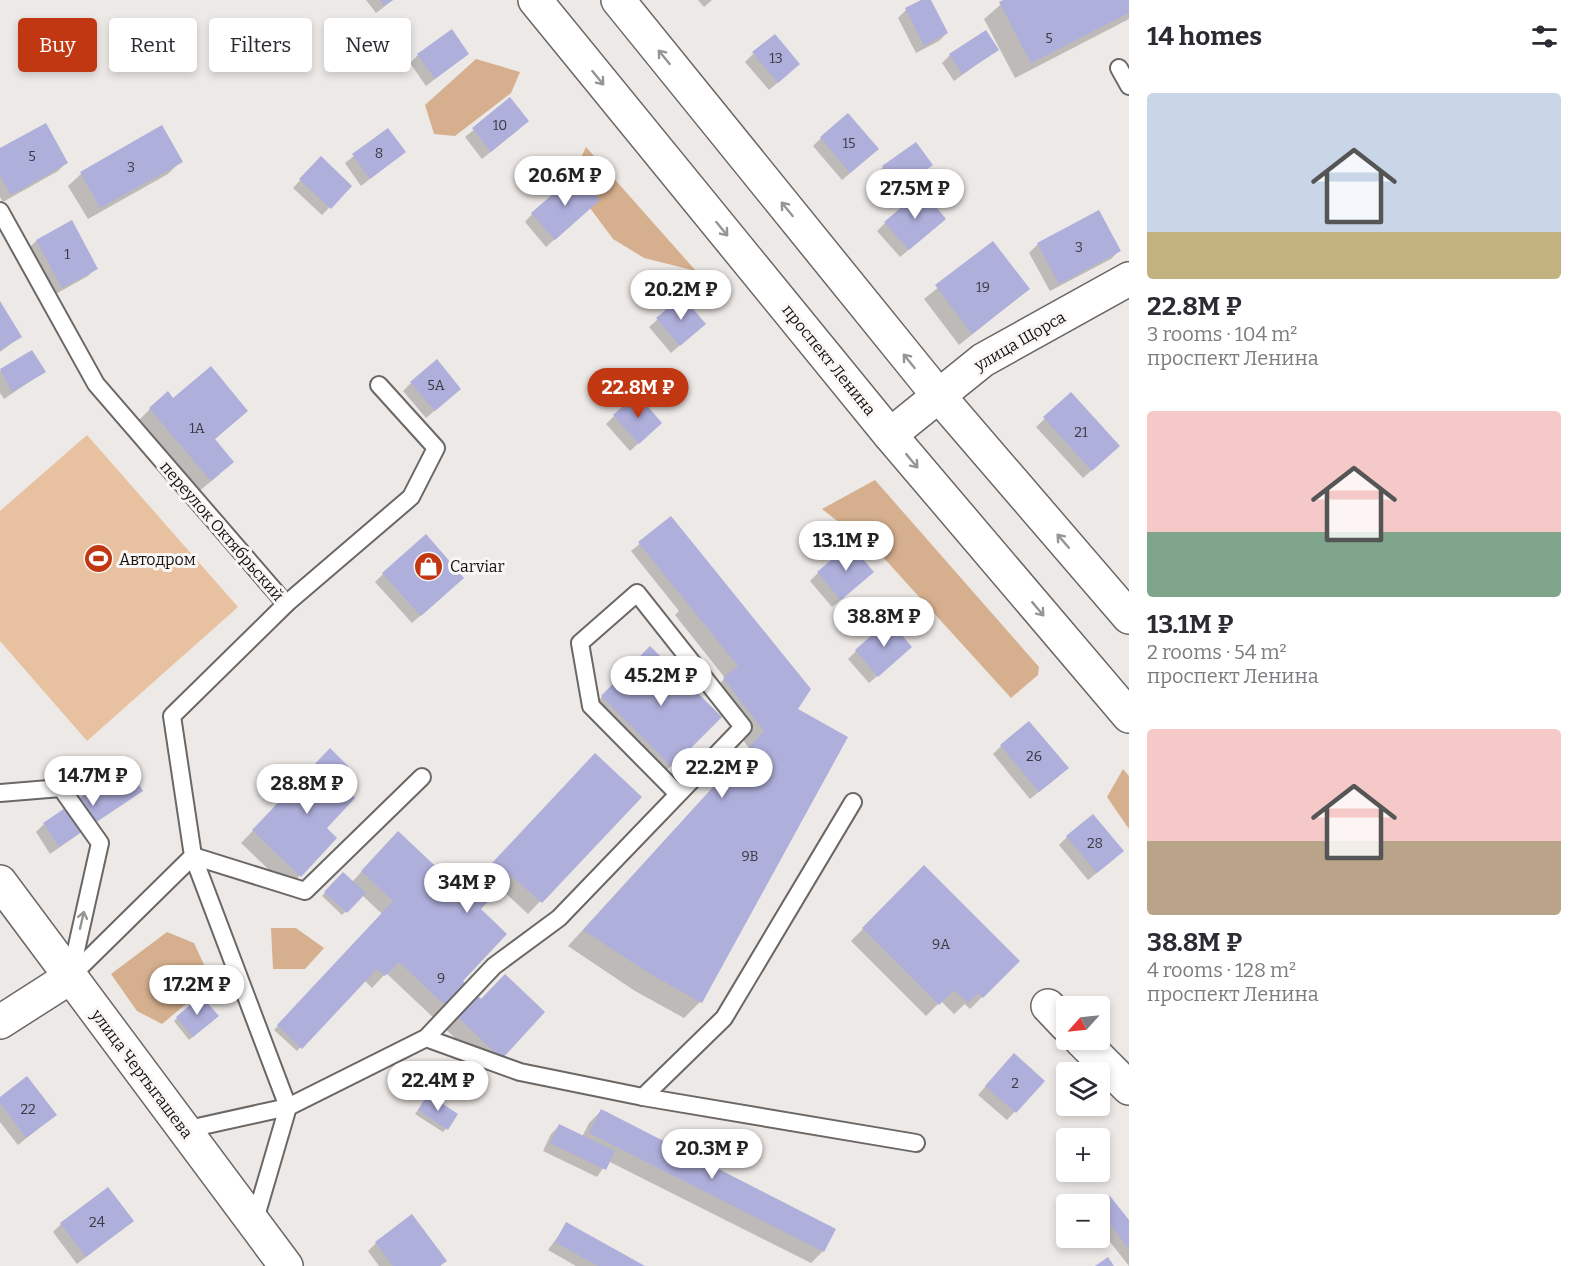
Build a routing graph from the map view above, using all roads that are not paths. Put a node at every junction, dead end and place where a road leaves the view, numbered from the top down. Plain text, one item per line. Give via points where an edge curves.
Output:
1 (535, 0) edge
2 (618, 0) edge
3 (1119, 68) dead end
4 (1129, 86) edge
5 (0, 211) edge
6 (1129, 279) edge
7 (379, 385) dead end
8 (938, 395) junction
9 (890, 435) junction
10 (286, 604) junction
11 (1129, 617) edge
12 (1129, 716) edge
13 (422, 777) dead end
14 (0, 793) edge
15 (678, 794) junction
16 (853, 802) dead end
17 (193, 856) junction
18 (0, 882) edge
19 (69, 978) junction
20 (0, 1022) edge
21 (426, 1038) junction
22 (1091, 1050) edge
23 (1129, 1088) edge
24 (643, 1097) junction
25 (288, 1107) junction
26 (184, 1130) junction
27 (916, 1143) dead end
28 (254, 1223) junction
29 (286, 1266) edge

1 -> 9 street, проспект Ленина
8 -> 2 street
3 - 4 lane
5 - 10 lane, переулок Октябрьский via 96,384
6 - 8 street, улица Щорса via 983,360
7 - 10 lane via 436,448 411,497
8 - 9 street, улица Щорса
11 -> 8 street
9 -> 12 street, проспект Ленина
10 - 17 lane, переулок Октябрьский via 172,716
13 - 17 lane via 305,891
19 -> 14 lane via 100,843 61,788
15 - 15 lane via 743,726 637,593 580,643 591,706
15 - 21 lane via 559,918 494,966
16 - 24 lane via 724,1018
17 - 19 lane
17 - 25 lane
18 - 19 street, улица Чертыгашева
19 - 20 street
19 - 26 street, улица Чертыгашева
21 - 24 lane via 520,1072
21 - 25 lane
22 - 23 street
24 - 27 lane
25 - 26 lane
25 - 28 lane
26 - 28 street, улица Чертыгашева
28 - 29 street, улица Чертыгашева

